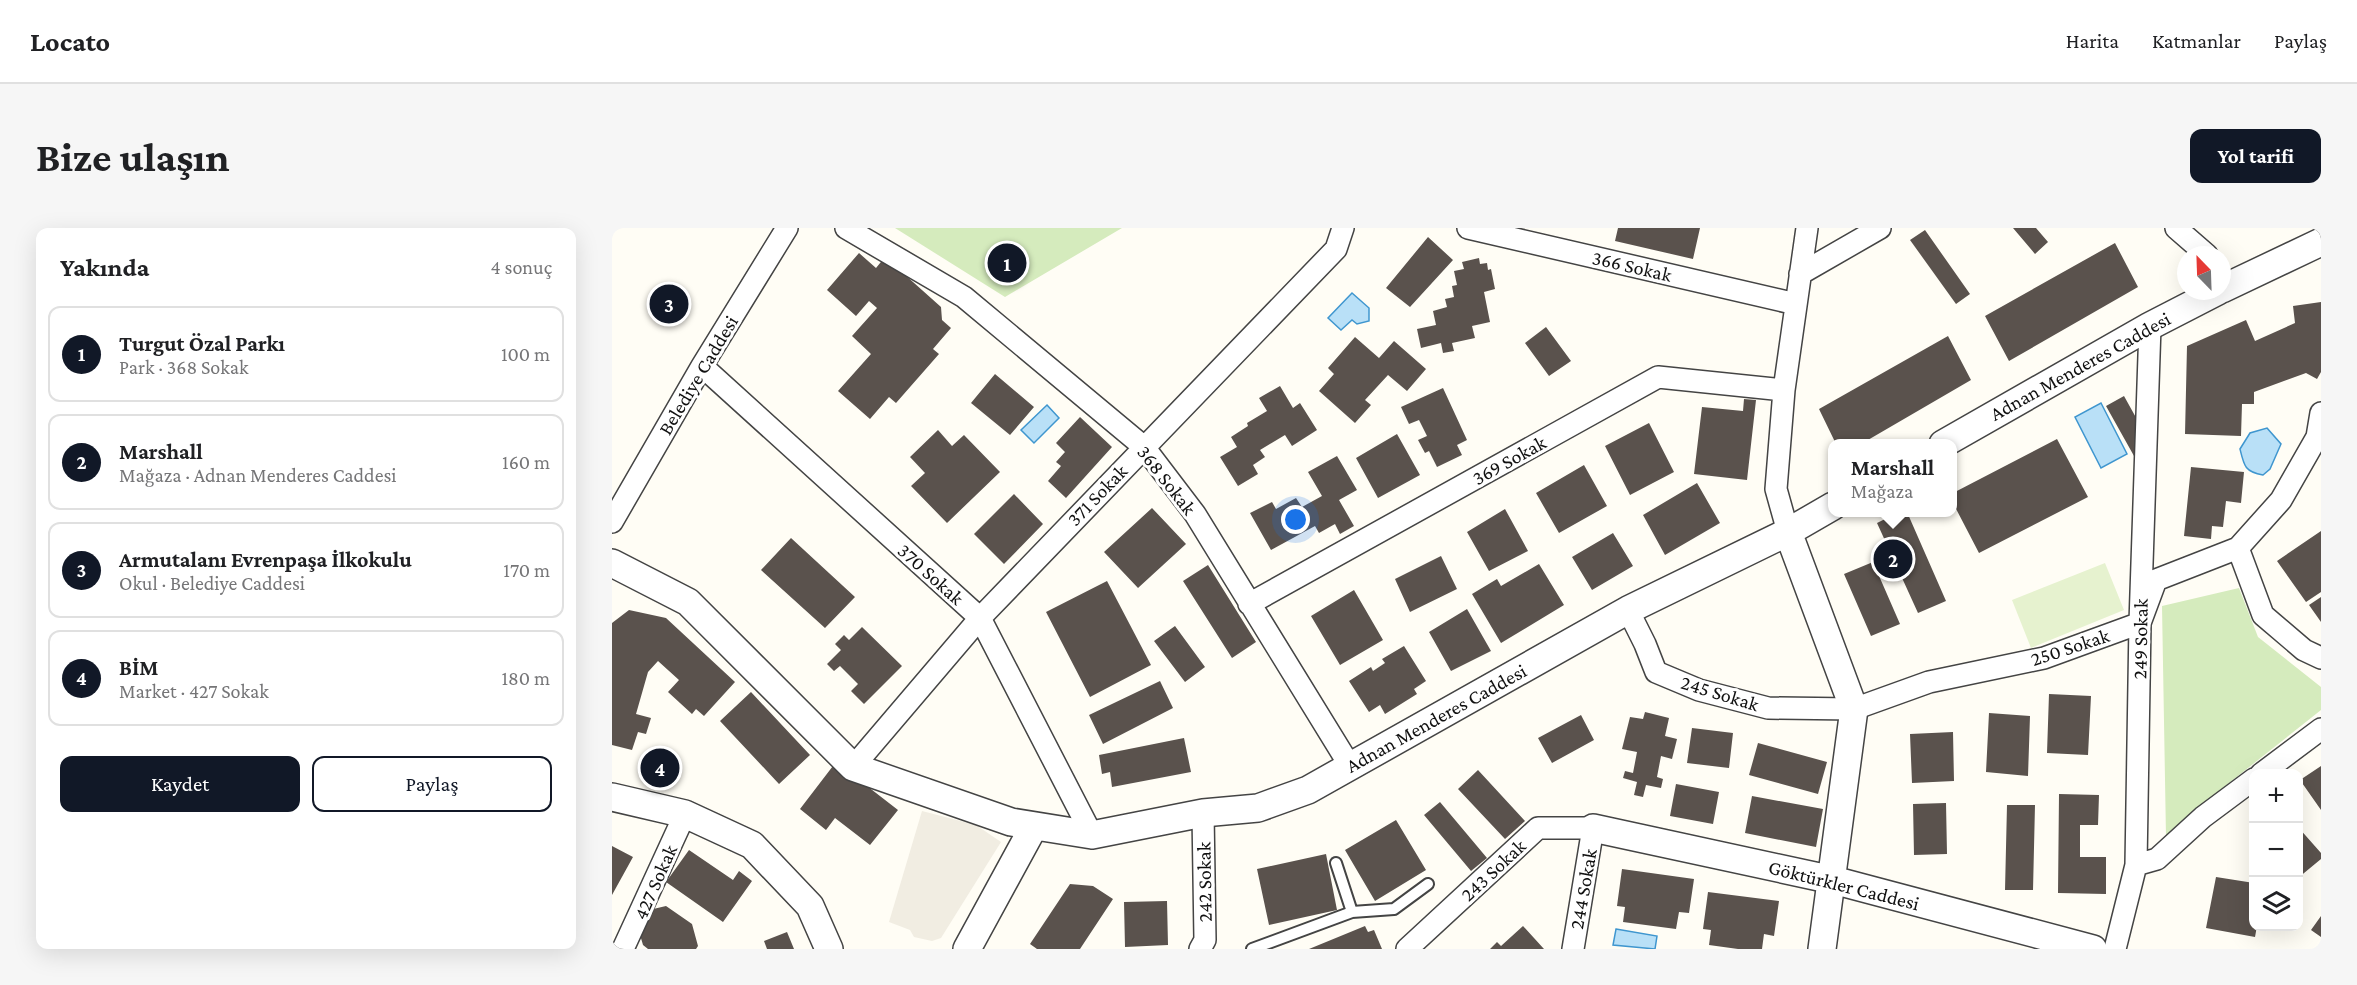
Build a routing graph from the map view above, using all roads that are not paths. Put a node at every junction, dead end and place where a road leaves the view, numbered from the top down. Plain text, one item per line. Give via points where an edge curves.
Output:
1 (787, 228) edge
2 (846, 228) edge
3 (1342, 228) edge
4 (1468, 228) edge
5 (1807, 228) edge
6 (1880, 228) edge
7 (2176, 228) edge
8 (2321, 242) edge
9 (2197, 246) edge
10 (1800, 274) junction
11 (2231, 280) edge
12 (2194, 300) edge
13 (1796, 303) junction
14 (2150, 326) junction
15 (702, 366) junction
16 (1784, 390) junction
17 (2321, 413) edge
18 (1952, 439) edge
19 (1144, 447) junction
20 (1828, 509) edge
21 (612, 522) edge
22 (1788, 532) junction
23 (2238, 548) junction
24 (612, 563) edge
25 (1249, 604) junction
26 (1628, 610) junction
27 (980, 618) junction
28 (2140, 623) junction
29 (2321, 658) edge
30 (1854, 709) junction
31 (2321, 729) edge
32 (1350, 766) junction
33 (853, 767) junction
34 (2268, 769) edge
35 (2249, 782) edge
36 (612, 797) edge
37 (1203, 813) junction
38 (685, 814) junction
39 (1023, 824) junction
40 (1593, 828) junction
41 (1092, 835) junction
42 (1336, 863) dead end
43 (2136, 865) junction
44 (1833, 880) junction
45 (1428, 884) dead end
46 (1352, 912) junction
47 (1205, 946) edge
48 (628, 947) edge
49 (829, 949) edge
50 (967, 949) edge
51 (1252, 949) edge
52 (1407, 949) edge
53 (1572, 949) edge
54 (1822, 949) edge
55 (2093, 949) edge
56 (2115, 949) edge

1 - 15 street, Belediye Caddesi
2 - 19 street, 368 Sokak via 964,297
3 - 19 street, 371 Sokak via 1336,249
4 - 13 street, 366 Sokak
5 - 10 street
6 - 10 street
7 - 9 street
8 - 11 street, Adnan Menderes Caddesi
10 - 13 street
12 - 14 street, Adnan Menderes Caddesi
13 - 16 street
14 - 18 street, Adnan Menderes Caddesi
14 - 28 street, 249 Sokak
15 - 21 street, Belediye Caddesi
15 - 27 street, 370 Sokak
16 - 22 street via 1776,489
16 - 25 street, 369 Sokak via 1659,377
17 - 23 street via 2317,437 2282,500
19 - 25 street, 368 Sokak via 1195,514
19 - 27 street, 371 Sokak
20 - 22 street, Adnan Menderes Caddesi
22 - 26 street, Adnan Menderes Caddesi
22 - 30 street
23 - 28 street via 2156,580
23 - 29 street via 2263,615 2304,650
24 - 33 street via 688,602
25 - 32 street, 368 Sokak
26 - 30 street, 245 Sokak via 1656,672 1699,690 1768,708
26 - 32 street, Adnan Menderes Caddesi
27 - 33 street, 371 Sokak
27 - 41 street, 370 Sokak
28 - 30 street, 250 Sokak via 2044,658 1929,682
28 - 43 street, 249 Sokak
30 - 44 street
31 - 34 street
32 - 37 street, Adnan Menderes Caddesi via 1308,790 1258,808
33 - 39 street, Adnan Menderes Caddesi
35 - 43 street via 2157,859
36 - 38 street
37 - 41 street, Adnan Menderes Caddesi
37 - 47 street, 242 Sokak
38 - 48 street, 427 Sokak
38 - 49 street via 752,845 810,906
39 - 41 street, Adnan Menderes Caddesi
39 - 50 street
40 - 44 street, Göktürkler Caddesi
40 - 52 street, 243 Sokak via 1538,828
40 - 53 street, 244 Sokak
42 - 46 lane
43 - 56 street, 249 Sokak
44 - 54 street
44 - 55 street, Göktürkler Caddesi
45 - 46 lane via 1394,909
46 - 51 lane

